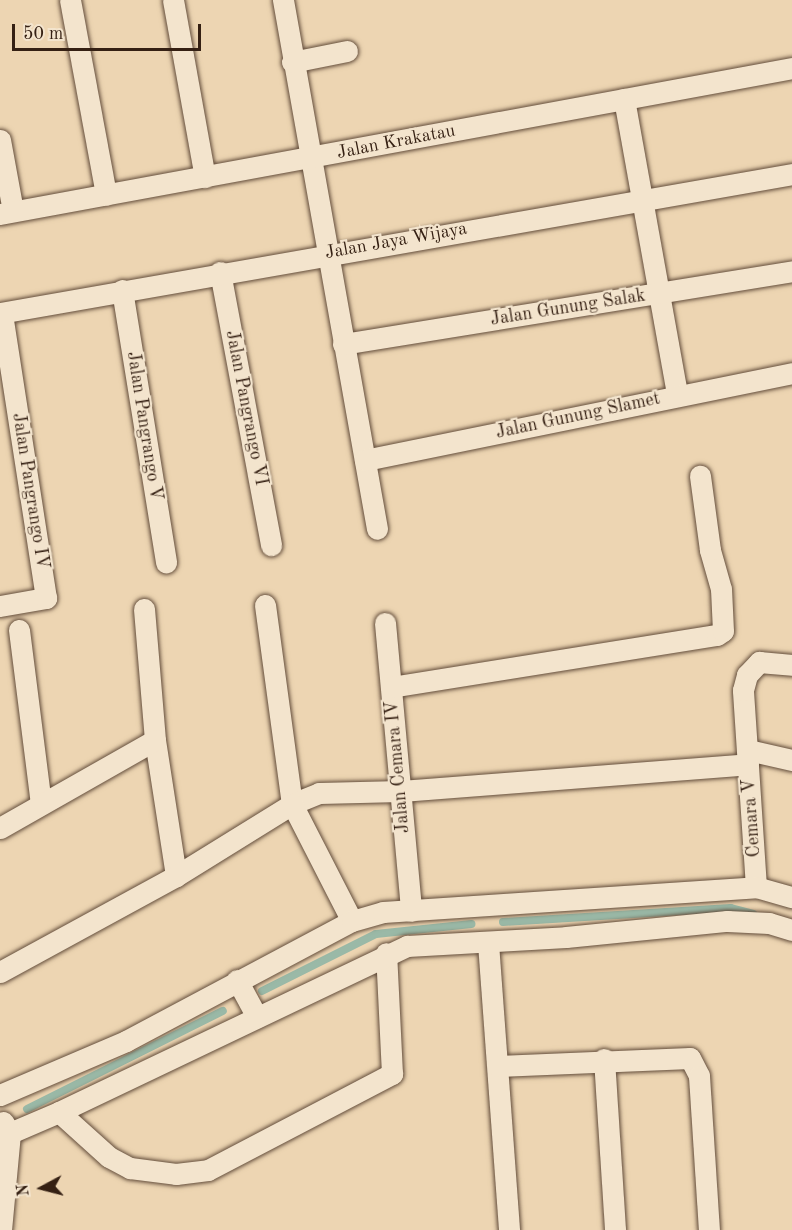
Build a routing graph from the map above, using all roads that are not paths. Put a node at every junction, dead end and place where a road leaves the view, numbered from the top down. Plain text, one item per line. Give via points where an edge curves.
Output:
1 (70, 0) edge
2 (174, 0) edge
3 (283, 0) edge
4 (347, 51) dead end
5 (292, 62) junction
6 (792, 68) edge
7 (624, 99) junction
8 (0, 140) edge
9 (309, 159) junction
10 (792, 174) edge
11 (206, 177) junction
12 (106, 195) junction
13 (642, 200) junction
14 (7, 213) edge
15 (326, 253) junction
16 (792, 271) edge
17 (220, 272) junction
18 (122, 290) junction
19 (659, 293) junction
20 (1, 313) edge
21 (343, 344) junction
22 (792, 373) edge
23 (677, 395) junction
24 (365, 460) junction
25 (700, 476) dead end
26 (377, 529) dead end
27 (271, 545) dead end
28 (166, 562) dead end
29 (265, 605) dead end
30 (0, 606) edge
31 (144, 609) dead end
32 (385, 623) dead end
33 (19, 630) dead end
34 (792, 665) edge
35 (392, 687) junction
36 (155, 740) junction
37 (748, 757) junction
38 (792, 760) edge
39 (400, 791) junction
40 (41, 804) junction
41 (292, 804) junction
42 (0, 828) edge
43 (176, 876) junction
44 (756, 887) junction
45 (792, 897) edge
46 (411, 911) junction
47 (352, 921) junction
48 (792, 930) edge
49 (488, 943) junction
50 (386, 953) junction
51 (0, 972) edge
52 (247, 999) junction
53 (603, 1059) junction
54 (498, 1066) junction
55 (0, 1095) edge
56 (59, 1112) junction
57 (3, 1127) edge
58 (1, 1230) edge
59 (509, 1230) edge
60 (615, 1230) edge
61 (709, 1230) edge

1 - 12 street
2 - 11 street
3 - 5 street
4 - 5 street
5 - 9 street
6 - 7 street, Jalan Krakatau
7 - 9 street, Jalan Krakatau
7 - 13 street
8 - 14 street
9 - 11 street, Jalan Krakatau
9 - 15 street
10 - 13 street, Jalan Jaya Wijaya
11 - 12 street, Jalan Krakatau
12 - 14 street, Jalan Krakatau
13 - 15 street, Jalan Jaya Wijaya
13 - 19 street
15 - 17 street, Jalan Jaya Wijaya
15 - 21 street
16 - 19 street, Jalan Gunung Salak
17 - 18 street, Jalan Jaya Wijaya
17 - 27 street, Jalan Pangrango VI
18 - 20 street, Jalan Jaya Wijaya
18 - 28 street, Jalan Pangrango V
19 - 21 street, Jalan Gunung Salak
19 - 23 street
20 - 30 street, Jalan Pangrango IV via 46,598
21 - 24 street
22 - 23 street, Jalan Gunung Slamet
23 - 24 street, Jalan Gunung Slamet
24 - 26 street
25 - 35 street via 710,550 721,589 723,631
29 - 41 street
31 - 36 street
32 - 35 street, Jalan Cemara IV
33 - 40 street
34 - 37 street, Cemara V via 759,662 747,675 743,690
35 - 39 street, Jalan Cemara IV
36 - 40 street
36 - 43 street
37 - 38 street
37 - 39 street
37 - 44 street, Cemara V
39 - 41 street via 319,793
39 - 46 street, Jalan Cemara IV
40 - 42 street
41 - 43 street
41 - 47 street
43 - 51 street
44 - 45 street
44 - 46 street
46 - 47 street via 383,912
47 - 52 street
48 - 49 street via 769,923 727,921
49 - 50 street via 407,946
49 - 54 street
50 - 52 street
50 - 56 street via 392,1074 208,1170 176,1174 130,1168 110,1157
52 - 55 street via 126,1041
52 - 56 street
53 - 54 street
53 - 60 street
53 - 61 street via 690,1058 696,1065
54 - 59 street
56 - 57 street
57 - 58 street

